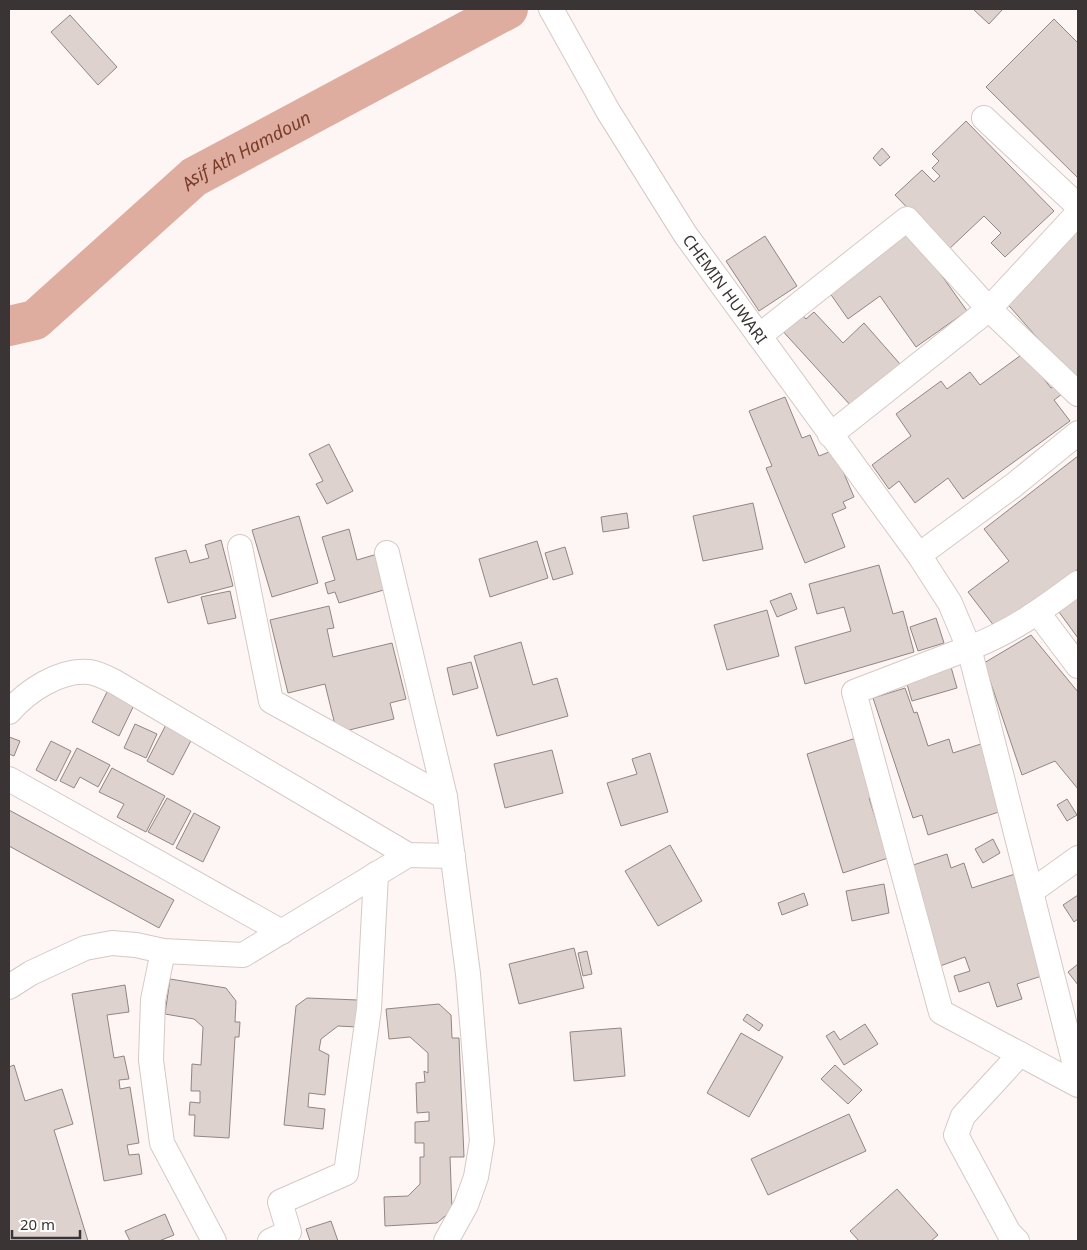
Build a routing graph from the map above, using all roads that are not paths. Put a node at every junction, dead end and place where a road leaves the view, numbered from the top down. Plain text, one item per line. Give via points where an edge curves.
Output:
1 (551, 9) edge
2 (984, 118) dead end
3 (1078, 206) edge
4 (1078, 213) edge
5 (989, 309) junction
6 (759, 336) junction
7 (1078, 394) edge
8 (1078, 434) edge
9 (830, 435) junction
10 (240, 547) dead end
11 (387, 552) dead end
12 (920, 555) junction
13 (1078, 583) edge
14 (1038, 613) junction
15 (969, 648) junction
16 (1078, 666) edge
17 (9, 712) edge
18 (9, 779) edge
19 (445, 797) junction
20 (408, 855) junction
21 (453, 856) junction
22 (1076, 866) edge
23 (376, 874) junction
24 (1032, 891) junction
25 (282, 932) junction
26 (164, 951) junction
27 (9, 988) edge
28 (1020, 1054) junction
29 (1078, 1077) edge
30 (1078, 1085) edge
31 (214, 1241) edge
32 (270, 1241) edge
33 (446, 1241) edge
34 (1016, 1241) edge

1 - 6 street, CHEMIN HUWARI via 608,111 685,234
2 - 3 street
4 - 5 street
5 - 6 street via 907,219
5 - 7 street
5 - 9 street
6 - 9 street, CHEMIN HUWARI
8 - 12 street
9 - 12 street, CHEMIN HUWARI
10 - 19 street via 271,701
11 - 19 street
12 - 15 street, CHEMIN HUWARI via 950,603
13 - 14 street
14 - 15 street via 996,638
14 - 16 street
15 - 24 street, CHEMIN HUWARI
15 - 28 street via 854,692 941,1012
17 - 20 street via 19,700 67,672 91,672 115,682
18 - 25 street
19 - 21 street
20 - 21 street
20 - 23 street
21 - 33 street via 468,974 482,1141 476,1177 466,1205
22 - 24 street
23 - 25 street
23 - 32 street via 369,1009 346,1173 280,1202 289,1232
24 - 29 street, CHEMIN HUWARI
25 - 26 street via 243,955
26 - 27 street via 112,943 85,948 31,973
26 - 31 street via 153,1000 151,1060 162,1143
28 - 30 street
28 - 34 street via 963,1116 956,1135

